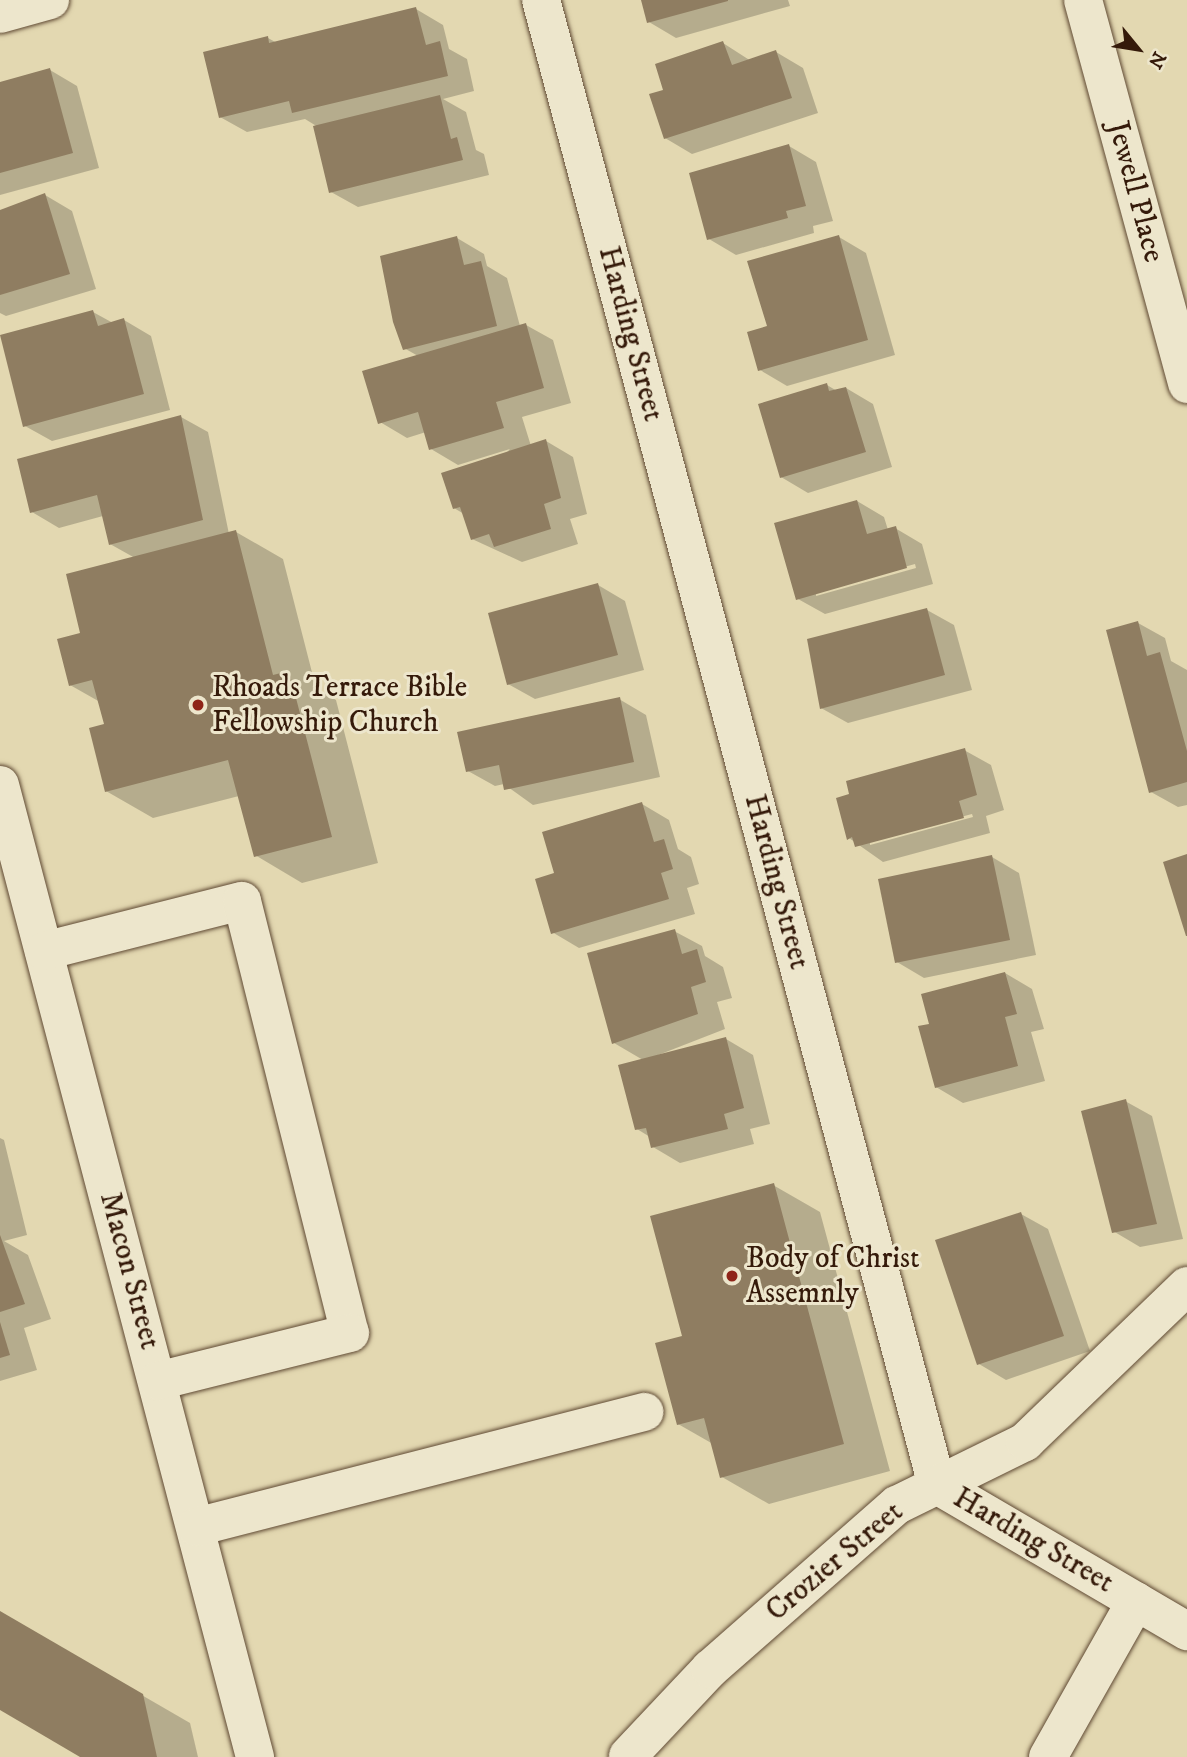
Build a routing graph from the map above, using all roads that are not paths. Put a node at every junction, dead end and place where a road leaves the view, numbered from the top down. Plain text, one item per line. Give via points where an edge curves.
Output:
1 (50, 0) edge
2 (541, 0) edge
3 (1083, 0) edge
4 (0, 14) edge
5 (1187, 384) edge
6 (0, 785) edge
7 (44, 951) junction
8 (1187, 1286) edge
9 (158, 1381) junction
10 (645, 1412) dead end
11 (937, 1485) junction
12 (196, 1527) junction
13 (1136, 1601) junction
14 (1187, 1631) edge
15 (628, 1756) edge
16 (254, 1757) edge
17 (1048, 1757) edge

1 - 4 street
2 - 11 street, Harding Street
3 - 5 street, Jewell Place
6 - 7 street, Macon Street
7 - 9 street, Macon Street
7 - 9 street via 242,901 350,1332
8 - 11 street, Crozier Street via 1025,1442
9 - 12 street, Macon Street
10 - 12 street
11 - 13 street, Harding Street
11 - 15 street, Crozier Street via 897,1505 710,1669
12 - 16 street, Macon Street
13 - 14 street, Harding Street
13 - 17 street

